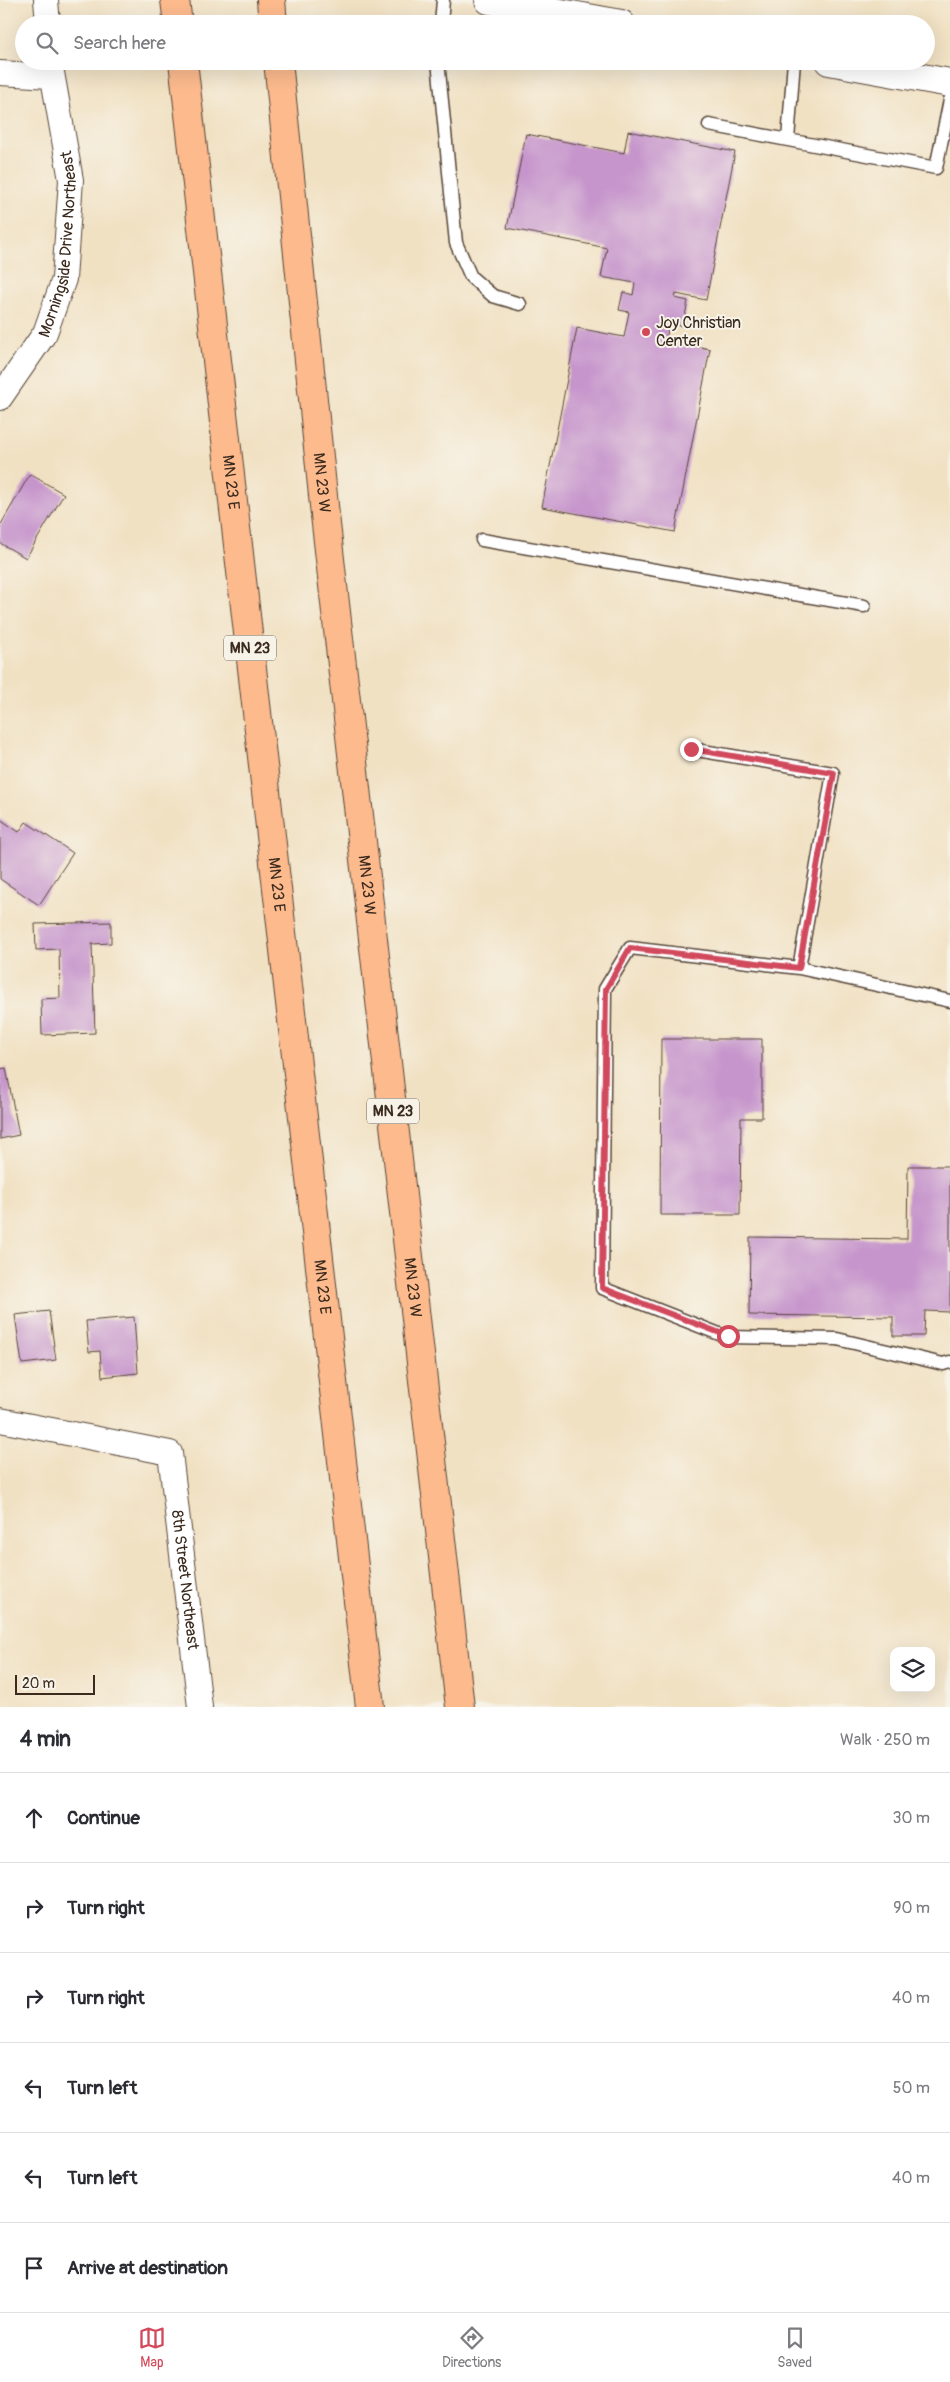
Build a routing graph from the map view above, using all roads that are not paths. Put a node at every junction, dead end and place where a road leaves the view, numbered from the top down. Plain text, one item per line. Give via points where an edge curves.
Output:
1 (46, 0) edge
2 (175, 0) edge
3 (271, 0) edge
4 (443, 0) edge
5 (489, 0) edge
6 (47, 15) edge
7 (177, 15) edge
8 (272, 15) edge
9 (442, 15) edge
10 (572, 15) edge
11 (38, 70) edge
12 (51, 70) edge
13 (184, 70) edge
14 (279, 70) edge
15 (439, 70) edge
16 (793, 70) edge
17 (878, 70) edge
18 (0, 73) edge
19 (950, 83) edge
20 (950, 100) edge
21 (709, 125) dead end
22 (788, 140) junction
23 (520, 304) dead end
24 (0, 398) edge
25 (482, 540) dead end
26 (864, 606) dead end
27 (691, 749) dead end
28 (799, 968) junction
29 (950, 1001) edge
30 (950, 1362) edge
31 (0, 1420) edge
32 (200, 1707) edge
33 (370, 1707) edge
34 (460, 1707) edge

1 - 6 street
2 - 7 highway
3 - 8 highway
4 - 9 lane
5 - 10 street
11 - 18 street
12 - 24 street, Morningside Drive Northeast via 71,180 64,279 45,333
13 - 33 highway, MN 23 E / MN 23
14 - 34 highway, MN 23 W / MN 23 via 325,515
15 - 23 lane via 456,243 471,277 493,296
16 - 22 lane
17 - 19 street
20 - 22 lane via 936,168
21 - 22 lane
25 - 26 lane
27 - 28 lane via 834,773
28 - 29 lane
28 - 30 lane via 630,948 625,956 606,989 602,1288 728,1336 837,1339 943,1364
31 - 32 street, 8th Street Northeast via 170,1453

